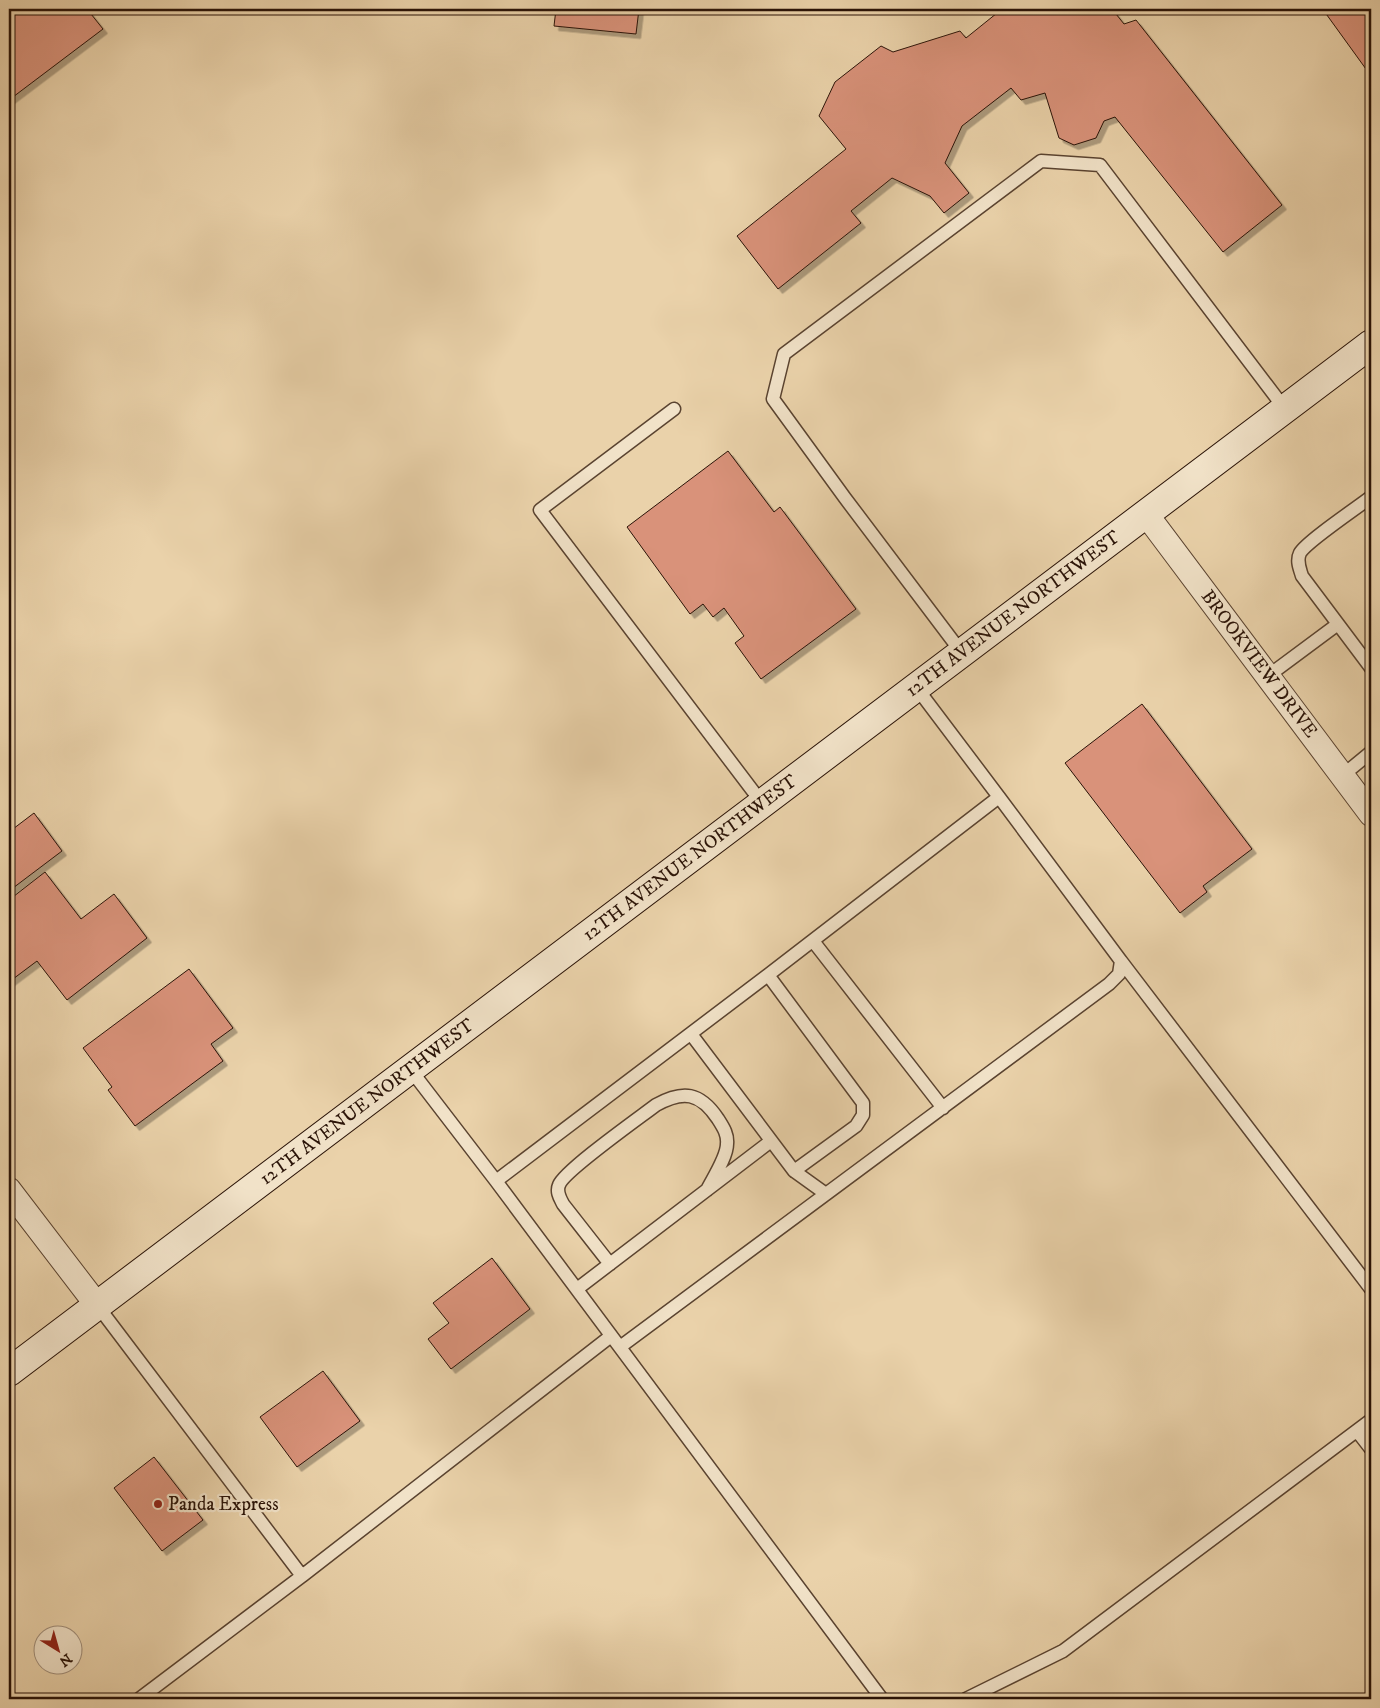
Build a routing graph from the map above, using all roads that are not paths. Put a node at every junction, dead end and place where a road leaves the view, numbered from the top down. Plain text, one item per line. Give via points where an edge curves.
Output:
1 (1371, 344) edge
2 (674, 409) dead end
3 (1285, 409) junction
4 (1371, 497) edge
5 (1146, 514) junction
6 (1338, 624) junction
7 (962, 653) junction
8 (1371, 668) edge
9 (1268, 676) junction
10 (916, 687) junction
11 (1371, 752) edge
12 (1342, 776) junction
13 (999, 797) junction
14 (762, 802) junction
15 (1371, 814) edge
16 (813, 941) junction
17 (1121, 961) junction
18 (768, 975) junction
19 (691, 1034) junction
20 (410, 1069) junction
21 (943, 1108) junction
22 (771, 1141) junction
23 (794, 1171) junction
24 (496, 1181) junction
25 (9, 1190) edge
26 (707, 1190) junction
27 (826, 1194) junction
28 (610, 1264) junction
29 (577, 1289) junction
30 (1371, 1289) edge
31 (97, 1305) junction
32 (611, 1336) junction
33 (620, 1347) junction
34 (9, 1372) edge
35 (1371, 1420) edge
36 (1357, 1430) junction
37 (1371, 1449) edge
38 (302, 1576) junction
39 (140, 1699) edge
40 (882, 1699) edge
41 (966, 1699) edge

1 - 3 main road, 12TH AVENUE NORTHWEST
2 - 14 lane via 540,510
3 - 5 main road, 12TH AVENUE NORTHWEST
3 - 7 lane via 1100,165 1041,161 784,354 773,399
4 - 6 lane via 1300,553 1298,565 1302,576
5 - 7 main road, 12TH AVENUE NORTHWEST
5 - 9 street, BROOKVIEW DRIVE
6 - 8 lane
6 - 9 lane
7 - 10 main road, 12TH AVENUE NORTHWEST
9 - 12 street, BROOKVIEW DRIVE
10 - 13 lane
10 - 14 main road, 12TH AVENUE NORTHWEST
11 - 12 lane
12 - 15 street, BROOKVIEW DRIVE
13 - 16 lane
13 - 17 lane
14 - 20 main road, 12TH AVENUE NORTHWEST
16 - 18 lane
16 - 21 lane
17 - 21 lane via 1119,974 1109,984
17 - 30 lane
18 - 19 lane
18 - 23 lane via 863,1103 863,1115 856,1126
19 - 22 lane
19 - 24 lane
20 - 24 lane
20 - 31 main road, 12TH AVENUE NORTHWEST
21 - 27 lane
22 - 23 lane
22 - 26 lane
23 - 27 lane
24 - 29 lane
25 - 31 street
26 - 28 lane
26 - 28 lane via 728,1145 726,1130 704,1102 693,1096 669,1098 571,1170 559,1185 562,1204
27 - 33 lane
28 - 29 lane
29 - 32 lane
31 - 34 main road, 12TH AVENUE NORTHWEST
31 - 38 lane
32 - 33 lane
32 - 38 lane
33 - 40 lane
35 - 36 lane
36 - 37 lane
36 - 41 lane via 1063,1651
38 - 39 lane

